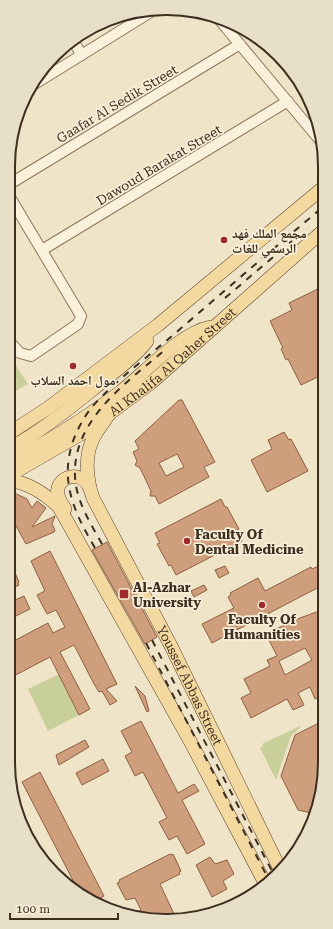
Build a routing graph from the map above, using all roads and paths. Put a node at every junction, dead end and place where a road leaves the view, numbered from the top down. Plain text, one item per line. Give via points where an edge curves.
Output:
1 (143, 17) edge
2 (226, 28) edge
3 (240, 44) junction
4 (76, 45) edge
5 (82, 55) junction
6 (43, 79) edge
7 (288, 101) junction
8 (314, 133) edge
9 (15, 181) edge
10 (318, 192) edge
11 (15, 206) edge
12 (318, 235) edge
13 (42, 250) junction
14 (158, 325) junction
15 (216, 325) junction
16 (15, 349) edge
17 (109, 414) junction
18 (15, 429) edge
19 (15, 445) edge
20 (15, 458) edge
21 (15, 472) edge
22 (15, 482) edge
23 (90, 490) junction
24 (72, 529) junction
25 (278, 865) edge
26 (264, 878) edge

1 - 5 street
2 - 3 street
3 - 7 street
3 - 9 street, Gaafar Al Sedik Street
4 - 5 street
5 - 6 street
7 - 8 street
7 - 13 street, Dawoud Barakat Street
10 - 14 main road
11 - 13 street
12 - 15 main road, Al Khalifa Al Qaher Street
13 - 16 street via 79,311 81,319 78,324 35,355 28,356
14 - 18 main road via 48,408
14 - 19 main road via 145,344 128,361 56,419
15 - 17 main road, Al Khalifa Al Qaher Street via 152,382
15 - 20 main road via 186,338 91,413 60,434
17 - 21 main road, Al Khalifa Al Qaher Street
17 - 23 main road, Youssef Abbas Street via 92,440 88,470
22 - 24 main road, Youssef Abbas Street via 34,487 47,496 59,507
23 - 24 main road via 84,480 77,477 66,478 59,486 58,497 70,519
23 - 25 main road, Youssef Abbas Street via 171,646
24 - 26 main road, Youssef Abbas Street via 186,732

